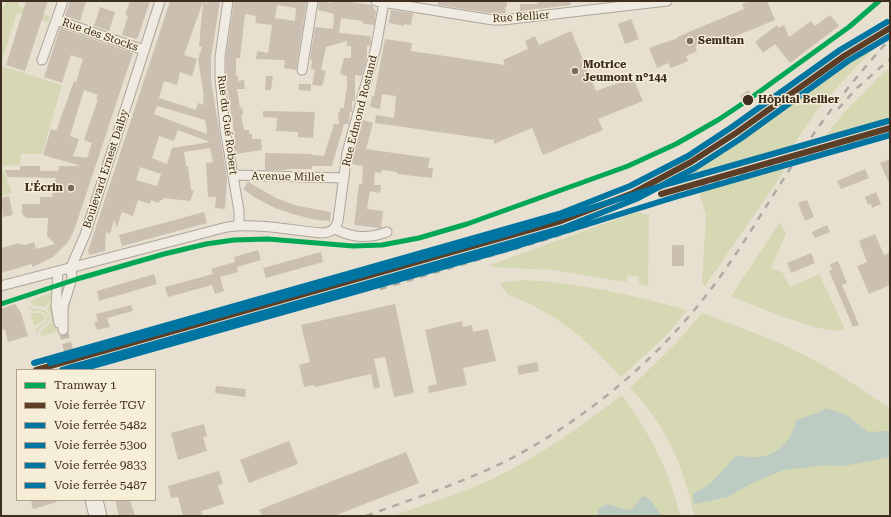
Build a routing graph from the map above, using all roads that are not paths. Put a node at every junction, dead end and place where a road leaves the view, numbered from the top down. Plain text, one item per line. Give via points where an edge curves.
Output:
1 (63, 1) edge
2 (160, 1) edge
3 (228, 1) edge
4 (313, 1) edge
5 (660, 1) edge
6 (380, 2) edge
7 (417, 4) edge
8 (56, 20) junction
9 (144, 50) junction
10 (42, 60) dead end
11 (302, 70) dead end
12 (233, 175) junction
13 (344, 178) junction
14 (239, 225) junction
15 (335, 228) junction
16 (387, 232) dead end
17 (71, 267) junction
18 (58, 271) junction
19 (1, 286) edge
20 (90, 501) edge
21 (98, 501) edge
22 (94, 516) edge
23 (102, 516) edge

1 - 8 street, Rue des Stocks
2 - 9 street, Boulevard Ernest Dalby
3 - 12 street, Rue du Gué Robert via 220,57 220,78
4 - 11 street
5 - 7 street, Rue Bellier via 503,20
6 - 7 street, Rue Bellier
6 - 13 street, Rue Edmond Rostand via 376,47 347,154
8 - 9 street, Rue des Stocks
8 - 10 street, Rue des Stocks
9 - 17 street, Boulevard Ernest Dalby via 85,234
12 - 13 street, Avenue Millet
12 - 14 street, Rue du Gué Robert
13 - 15 street, Rue Edmond Rostand
14 - 15 street via 321,233 328,233
14 - 17 street
15 - 16 street via 354,237 374,236
17 - 18 street
17 - 18 street, Boulevard Ernest Dalby via 72,278 63,307 63,330 56,311
18 - 19 street
20 - 22 street
21 - 23 street

